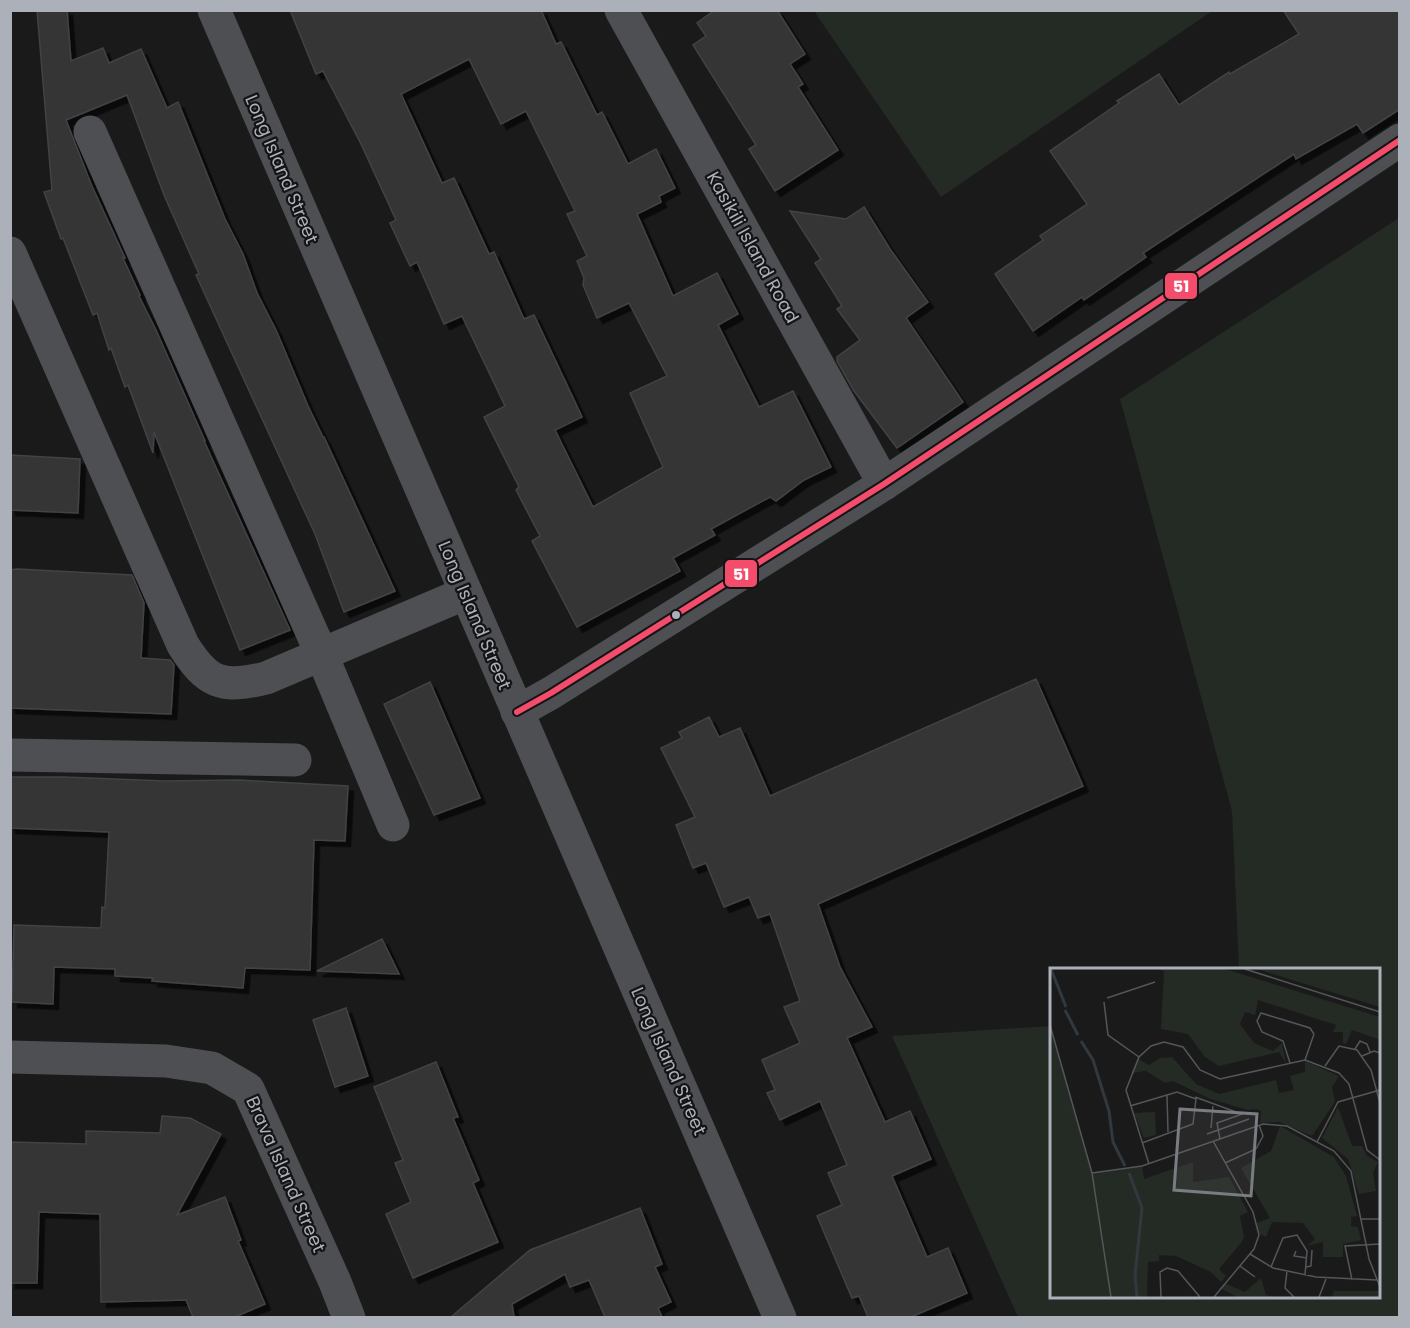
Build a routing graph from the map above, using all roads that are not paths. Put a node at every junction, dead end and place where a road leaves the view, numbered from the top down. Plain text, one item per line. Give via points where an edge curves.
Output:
1 (214, 10) edge
2 (621, 10) edge
3 (90, 132) dead end
4 (1400, 140) edge
5 (10, 253) edge
6 (884, 484) junction
7 (466, 593) junction
8 (321, 653) junction
9 (517, 712) junction
10 (10, 755) edge
11 (295, 760) dead end
12 (393, 825) dead end
13 (10, 1057) edge
14 (349, 1317) edge
15 (780, 1317) edge

1 - 7 street, Long Island Street
2 - 6 street, Kasikili Island Road
3 - 8 street
4 - 6 street
5 - 8 street via 183,645 196,666 215,681 241,684 266,678
6 - 9 street
7 - 8 street
7 - 9 street, Long Island Street
8 - 12 street
9 - 15 street, Long Island Street
10 - 11 street
13 - 14 street, Brava Island Street via 166,1061 212,1068 248,1089

